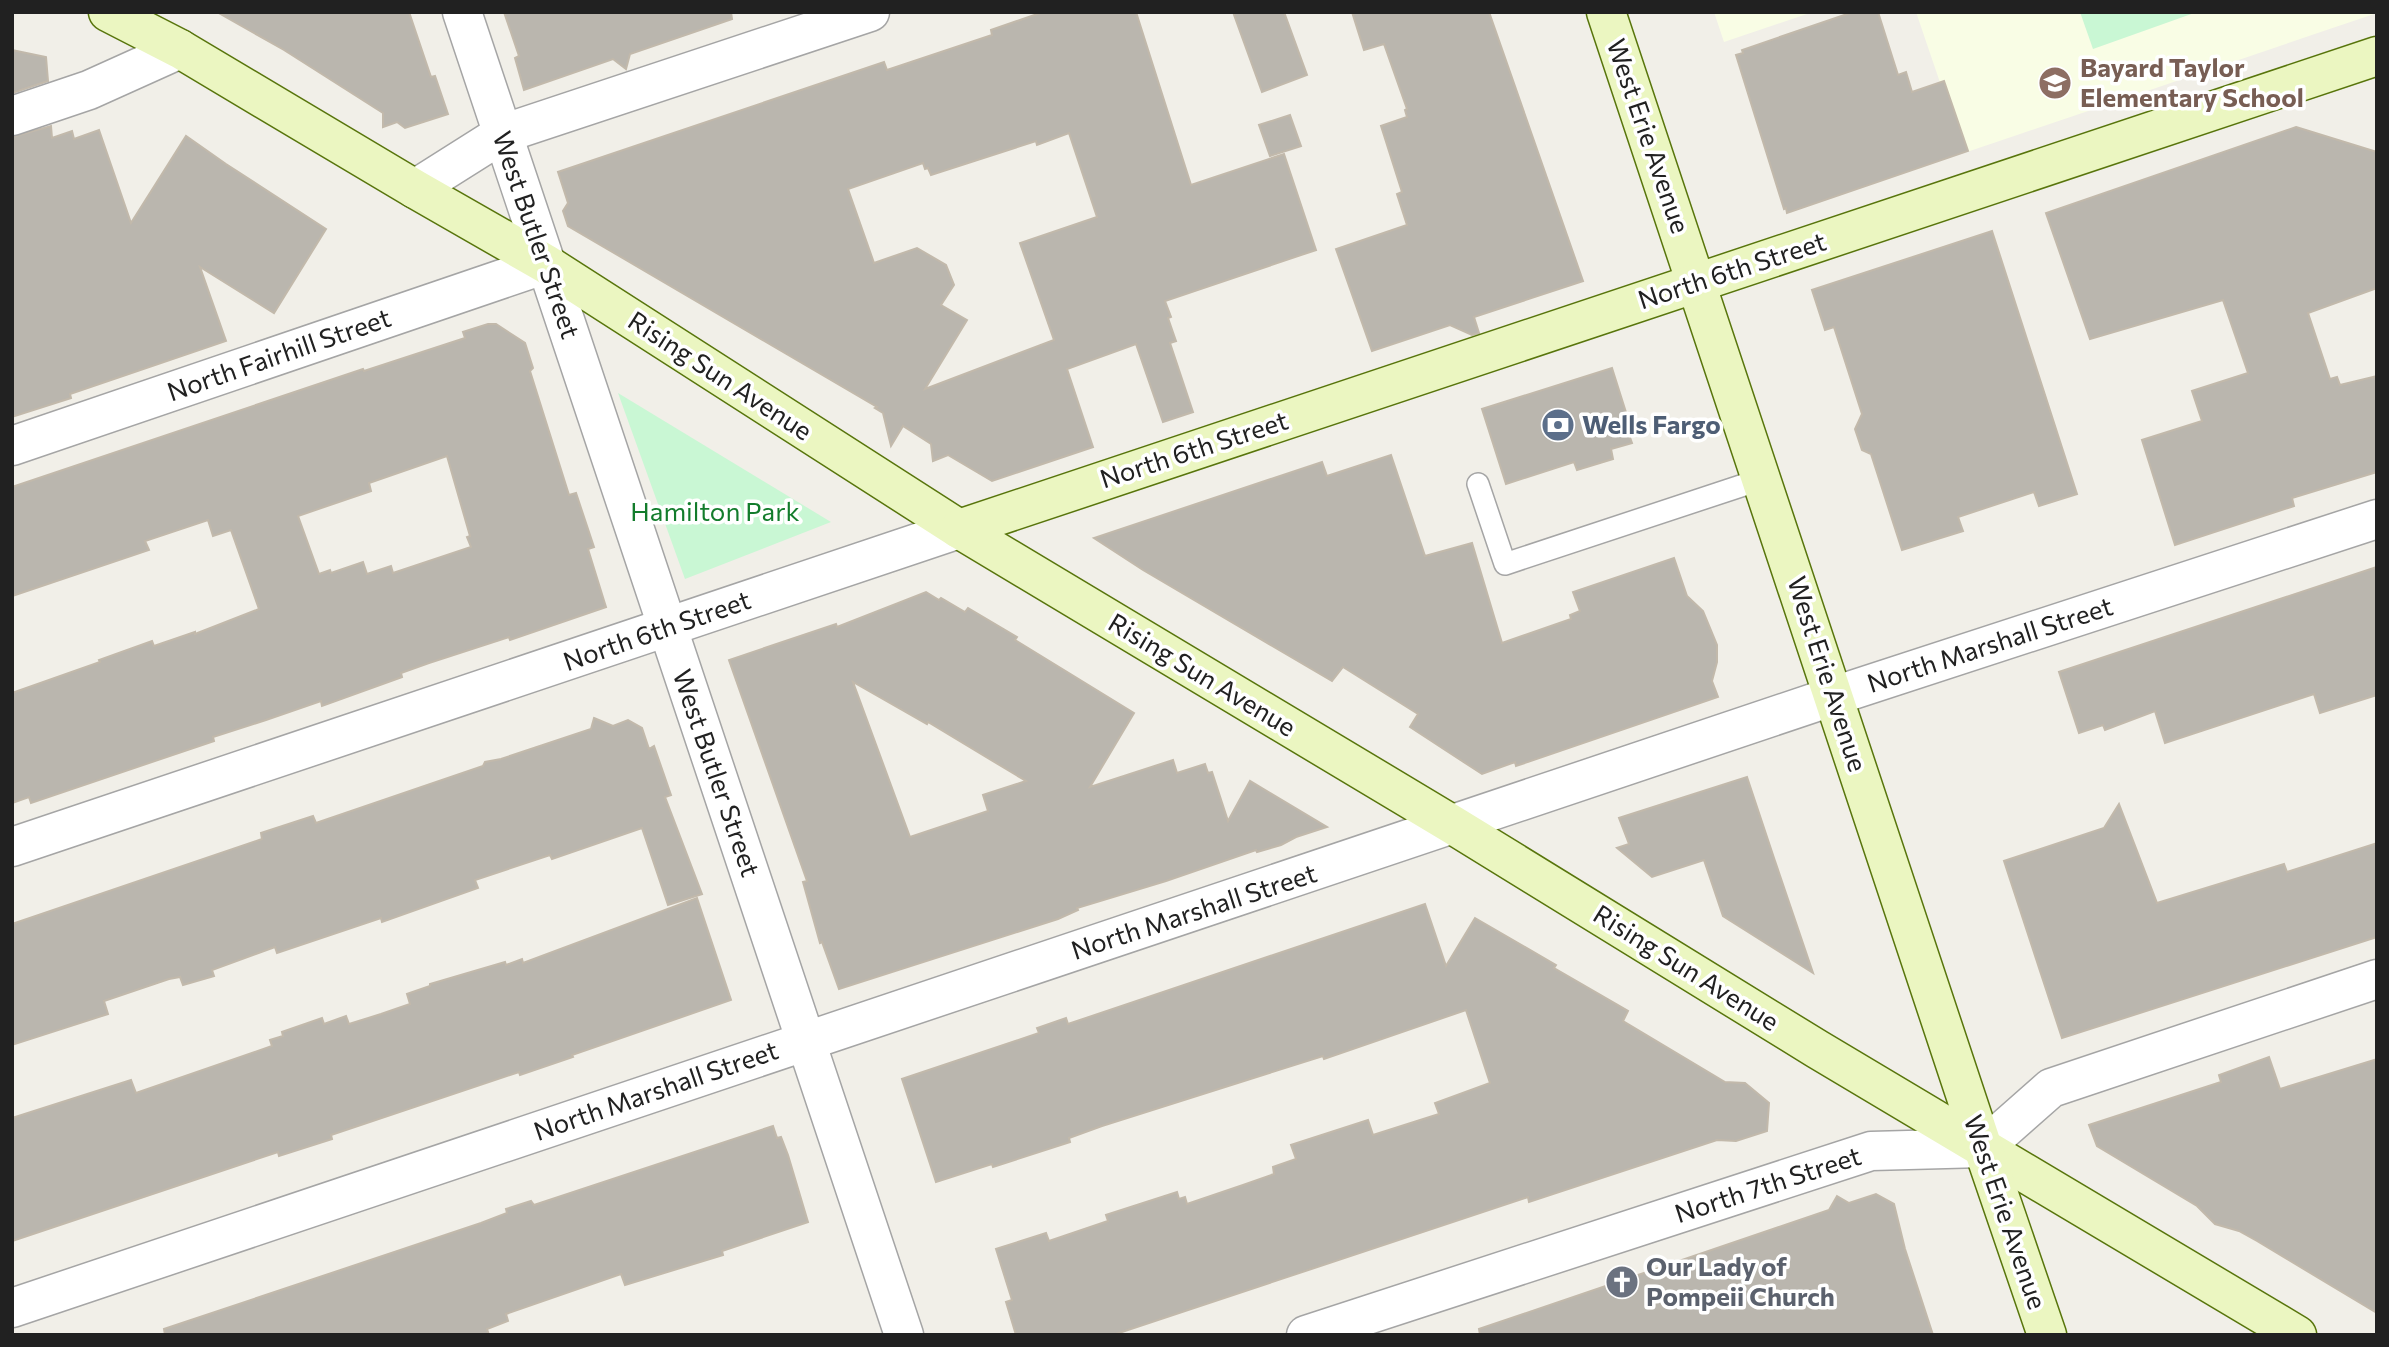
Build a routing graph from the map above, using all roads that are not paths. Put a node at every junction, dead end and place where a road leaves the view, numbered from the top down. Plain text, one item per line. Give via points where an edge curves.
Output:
1 (108, 12) edge
2 (461, 12) edge
3 (870, 12) edge
4 (1606, 12) edge
5 (180, 49) junction
6 (2377, 56) edge
7 (12, 116) edge
8 (502, 134) junction
9 (415, 190) junction
10 (546, 264) junction
11 (1697, 283) junction
12 (12, 446) edge
13 (1762, 479) junction
14 (1478, 484) dead end
15 (2377, 519) edge
16 (959, 529) junction
17 (667, 628) junction
18 (1834, 696) junction
19 (1452, 825) junction
20 (12, 847) edge
21 (2377, 979) edge
22 (806, 1041) junction
23 (1983, 1148) junction
24 (12, 1308) edge
25 (904, 1335) edge
26 (1306, 1335) edge
27 (2047, 1335) edge
28 (2297, 1335) edge

1 - 5 street, Rising Sun Avenue
2 - 8 street, West Butler Street
3 - 8 street
4 - 11 street, West Erie Avenue
5 - 7 street via 89,90
5 - 9 street, Rising Sun Avenue
6 - 11 street, North 6th Street
8 - 9 street
8 - 10 street, West Butler Street
9 - 10 street, Rising Sun Avenue
10 - 12 street, North Fairhill Street
10 - 16 street, Rising Sun Avenue
10 - 17 street, West Butler Street
11 - 13 street, West Erie Avenue
11 - 16 street, North 6th Street
13 - 14 lane via 1505,564
13 - 18 street, West Erie Avenue
15 - 18 street, North Marshall Street
16 - 17 street, North 6th Street
16 - 19 street, Rising Sun Avenue
17 - 20 street, North 6th Street
17 - 22 street, West Butler Street
18 - 19 street, North Marshall Street
18 - 23 street, West Erie Avenue
19 - 22 street, North Marshall Street
19 - 23 street, Rising Sun Avenue
21 - 23 street via 2051,1088
22 - 24 street, North Marshall Street
22 - 25 street, West Butler Street
23 - 26 street, North 7th Street via 1871,1151
23 - 27 street, West Erie Avenue
23 - 28 street, Rising Sun Avenue

